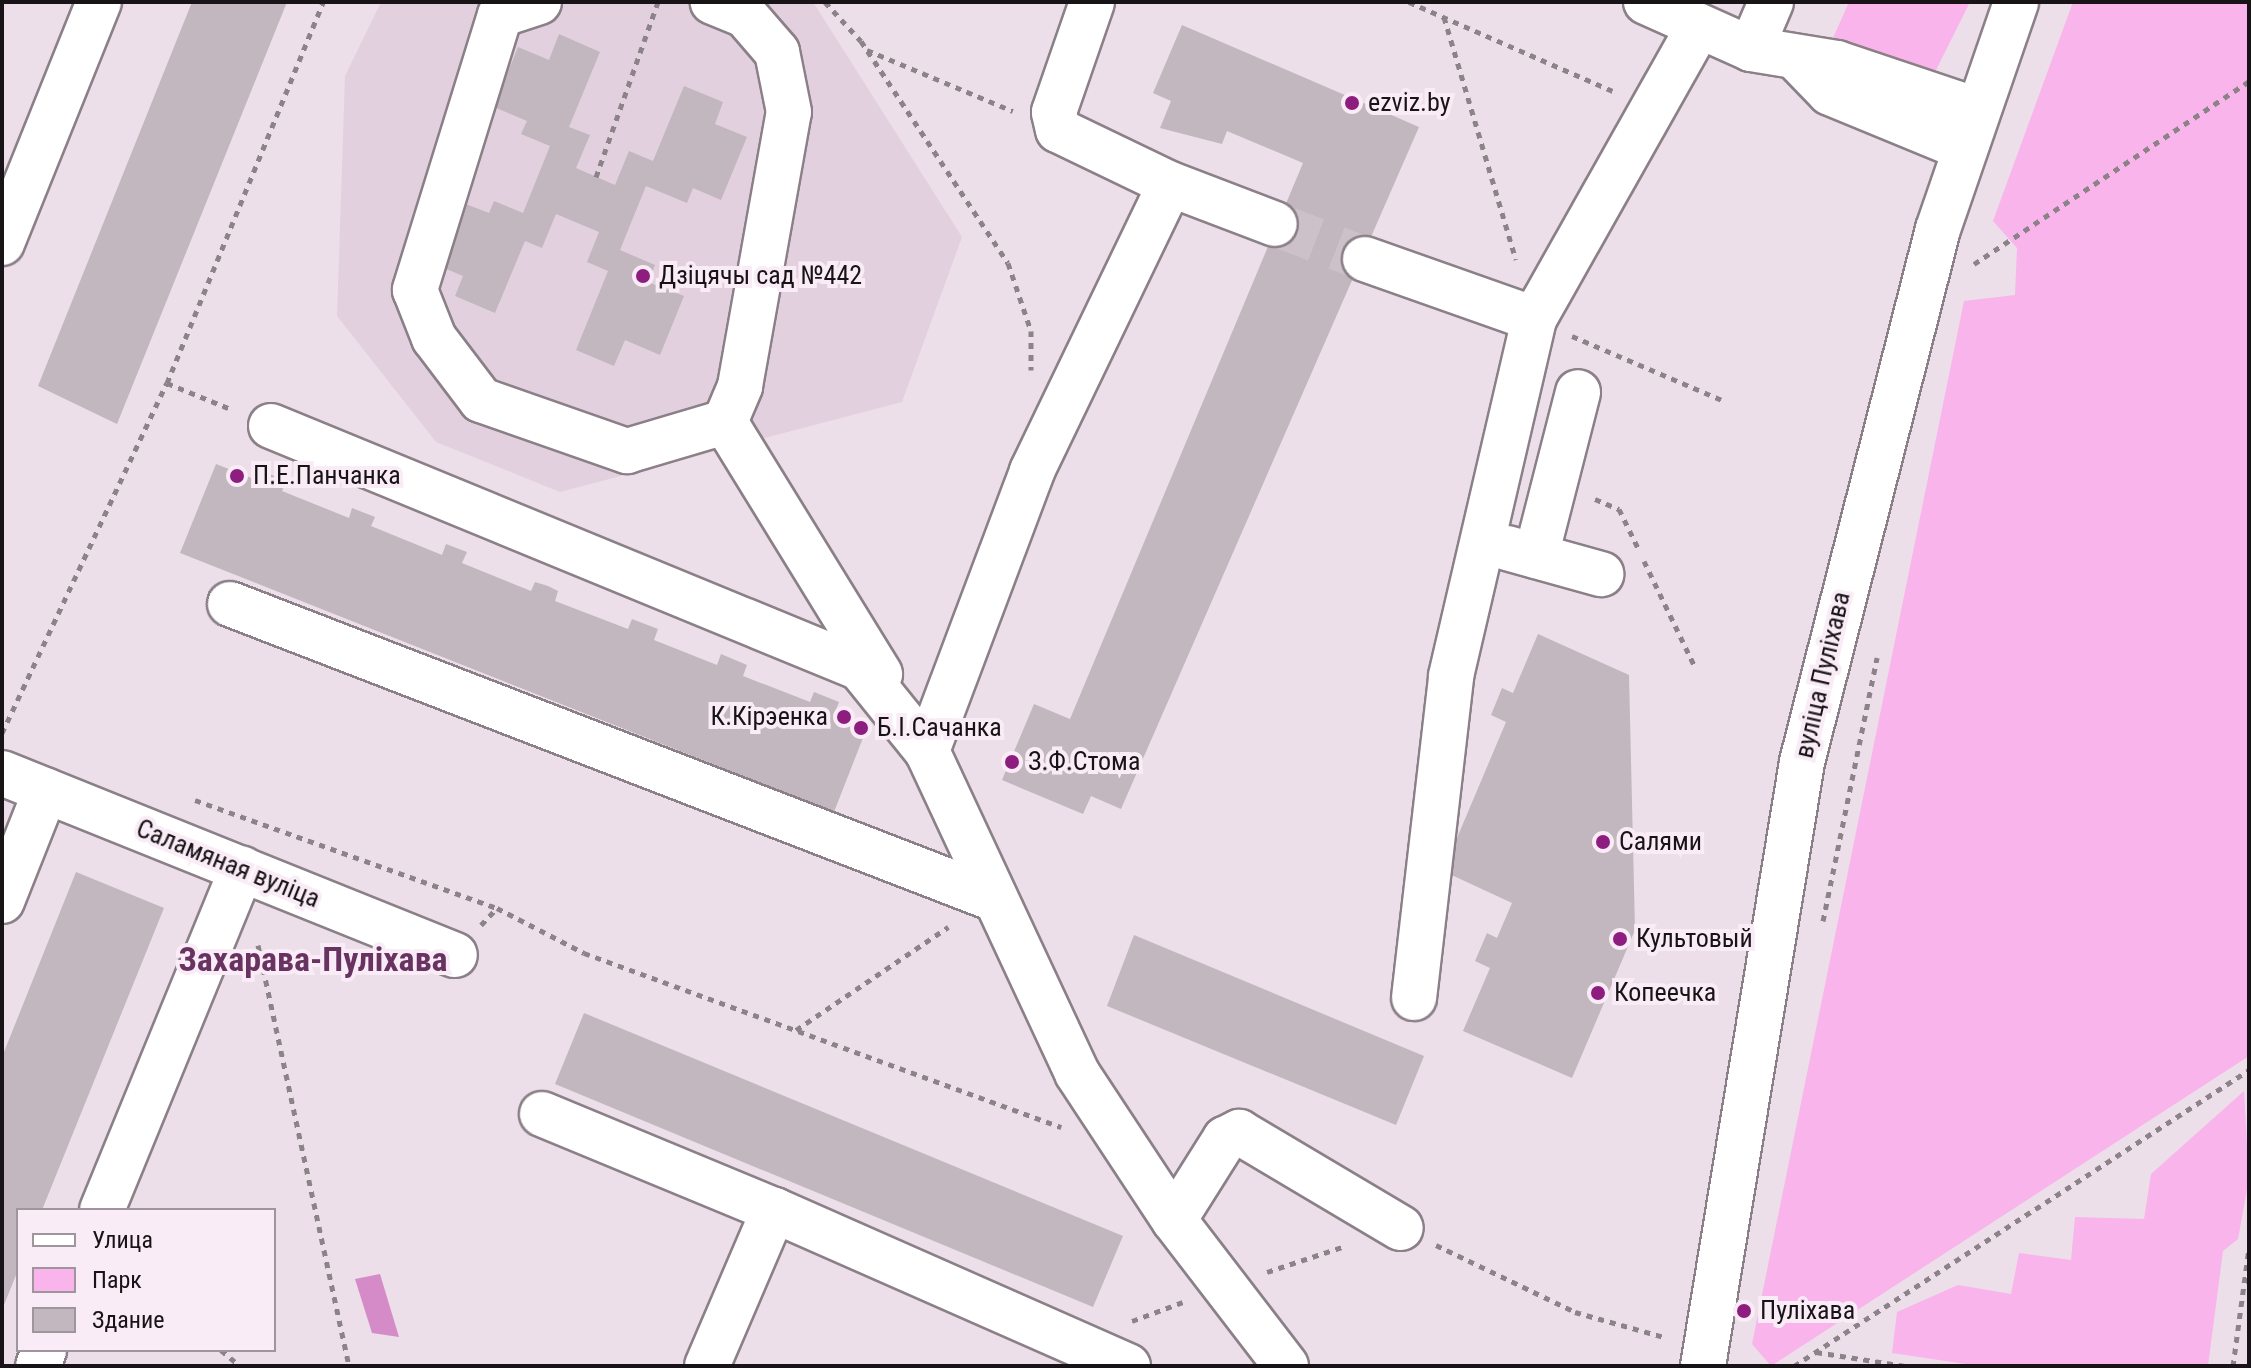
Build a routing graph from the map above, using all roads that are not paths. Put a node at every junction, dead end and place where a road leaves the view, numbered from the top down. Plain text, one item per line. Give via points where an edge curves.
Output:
1 (99, 2) edge
2 (539, 2) edge
3 (712, 2) edge
4 (1092, 2) edge
5 (1646, 2) edge
6 (1771, 2) edge
7 (2016, 2) edge
8 (1699, 26) junction
9 (1751, 49) junction
10 (1970, 129) junction
11 (1170, 184) junction
12 (1275, 224) tunnel mouth
13 (2, 243) edge
14 (1365, 259) tunnel mouth
15 (1534, 319) junction
16 (1578, 392) dead end
17 (725, 422) junction
18 (271, 426) road end
19 (1482, 541) junction
20 (1536, 556) junction
21 (1601, 574) dead end
22 (230, 604) dead end
23 (927, 751) junction
24 (10, 755) edge
25 (46, 790) junction
26 (242, 869) junction
27 (992, 898) junction
28 (2, 901) edge
29 (455, 955) dead end
30 (1414, 998) dead end
31 (542, 1114) dead end
32 (103, 1208) edge
33 (774, 1210) junction
34 (1174, 1220) junction
35 (1401, 1228) road end
36 (1690, 1353) edge
37 (1113, 1363) edge
38 (707, 1366) edge
39 (1286, 1366) edge

1 - 13 street
2 - 17 street via 500,15 415,290 434,338 481,400 627,451
3 - 17 street via 745,15 777,52 789,112 740,386
4 - 11 street via 1054,112 1058,130
5 - 8 street
6 - 9 street
7 - 10 street, вуліца Пуліхава
8 - 9 street
8 - 15 street
9 - 10 street via 1800,62 1830,93
10 - 36 street, вуліца Пуліхава via 1887,411 1802,762
11 - 12 street
11 - 23 street via 1032,471
14 - 15 street
15 - 19 street
16 - 20 street
17 - 23 street
18 - 23 street via 839,653 877,687
19 - 20 street
19 - 30 street via 1451,676
20 - 21 street
22 - 27 street
23 - 27 street
24 - 25 street, Саламяная вуліца
25 - 26 street, Саламяная вуліца
25 - 28 street
26 - 29 street, Саламяная вуліца
26 - 32 street
27 - 34 street via 1077,1073
31 - 33 street
33 - 37 street
33 - 38 street
34 - 35 street via 1225,1139 1239,1132
34 - 39 street

